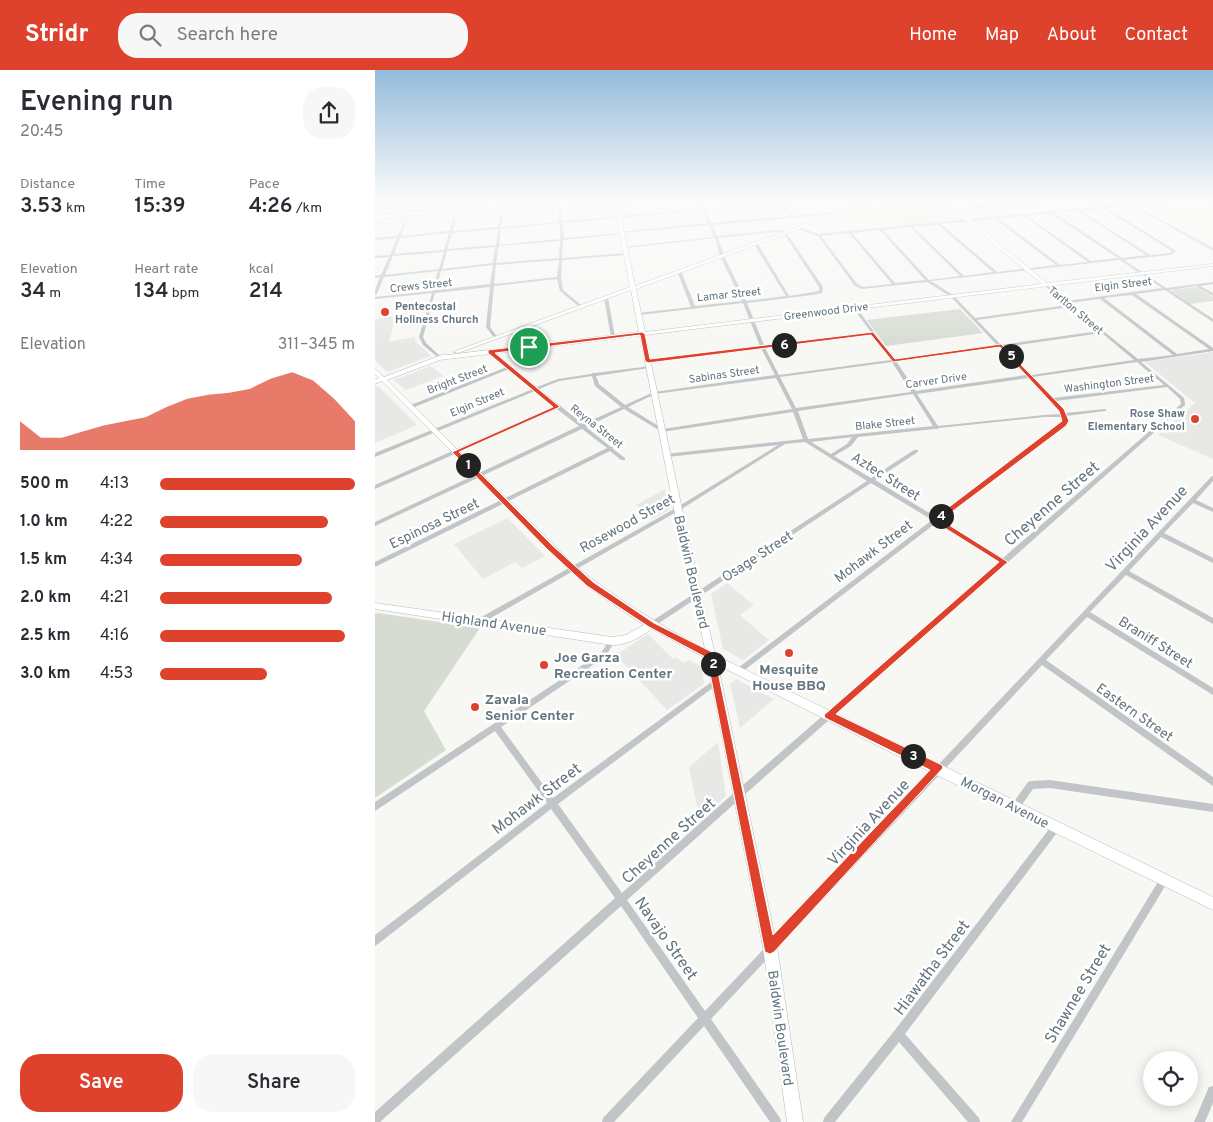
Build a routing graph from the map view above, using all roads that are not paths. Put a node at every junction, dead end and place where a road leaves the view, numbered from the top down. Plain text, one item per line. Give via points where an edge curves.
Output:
1 (395, 248) edge
2 (466, 248) edge
3 (498, 248) edge
4 (562, 248) edge
5 (625, 248) edge
6 (720, 248) edge
7 (744, 248) edge
8 (758, 248) edge
9 (795, 248) edge
10 (829, 248) edge
11 (864, 248) edge
12 (898, 248) edge
13 (933, 248) edge
14 (967, 248) edge
15 (1001, 248) edge
16 (1035, 248) edge
17 (1070, 248) edge
18 (1105, 248) edge
19 (1137, 248) edge
20 (1170, 248) edge
21 (446, 250) junction
22 (626, 254) junction
23 (392, 256) junction
24 (722, 256) junction
25 (1149, 256) junction
26 (375, 257) edge
27 (1121, 259) junction
28 (561, 260) junction
29 (1090, 262) junction
30 (495, 264) junction
31 (1213, 265) edge
32 (1059, 266) junction
33 (440, 269) junction
34 (1027, 270) junction
35 (679, 271) junction
36 (996, 273) junction
37 (1143, 274) junction
38 (375, 276) edge
39 (384, 276) junction
40 (963, 277) junction
41 (559, 278) junction
42 (929, 282) junction
43 (1213, 283) edge
44 (491, 285) junction
45 (895, 285) junction
46 (1046, 285) junction
47 (1198, 286) junction
48 (633, 288) junction
49 (1166, 289) junction
50 (434, 293) junction
51 (1132, 293) junction
52 (375, 294) edge
53 (1213, 295) edge
54 (952, 296) junction
55 (788, 297) junction
56 (1101, 297) junction
57 (375, 298) edge
58 (606, 298) junction
59 (745, 301) junction
60 (1065, 302) junction
61 (1070, 306) junction
62 (581, 307) junction
63 (693, 307) junction
64 (855, 308) junction
65 (639, 314) junction
66 (974, 319) junction
67 (752, 320) junction
68 (1213, 321) edge
69 (1102, 332) junction
70 (873, 333) junction
71 (642, 334) junction
72 (613, 337) junction
73 (496, 338) junction
74 (1001, 346) junction
75 (763, 348) junction
76 (1213, 350) edge
77 (490, 352) junction
78 (1176, 355) junction
79 (440, 358) junction
80 (893, 360) junction
81 (1138, 361) junction
82 (649, 364) junction
83 (509, 368) junction
84 (375, 371) edge
85 (593, 374) junction
86 (1029, 376) junction
87 (777, 377) junction
88 (379, 380) edge
89 (1168, 386) junction
90 (536, 388) junction
91 (914, 393) junction
92 (654, 394) junction
93 (1052, 400) junction
94 (1183, 404) joint
95 (410, 407) junction
96 (557, 407) junction
97 (626, 408) junction
98 (795, 410) junction
99 (1105, 410) dead end
100 (1064, 416) junction
101 (585, 427) junction
102 (937, 428) junction
103 (434, 431) junction
104 (662, 431) junction
105 (856, 436) junction
106 (806, 441) junction
107 (784, 443) junction
108 (611, 448) junction
109 (916, 451) dead end
110 (455, 452) junction
111 (375, 455) edge
112 (667, 455) junction
113 (831, 456) junction
114 (623, 459) dead end
115 (479, 476) junction
116 (1213, 478) edge
117 (871, 481) junction
118 (375, 487) edge
119 (1192, 500) junction
120 (504, 502) junction
121 (678, 509) junction
122 (1213, 510) edge
123 (936, 520) junction
124 (375, 524) edge
125 (1161, 534) junction
126 (1213, 561) edge
127 (1005, 562) junction
128 (375, 565) edge
129 (572, 568) junction
130 (1126, 572) junction
131 (698, 595) junction
132 (377, 607) edge
133 (1086, 613) junction
134 (479, 621) junction
135 (1213, 621) edge
136 (651, 625) junction
137 (612, 641) junction
138 (711, 656) junction
139 (1042, 661) junction
140 (740, 670) junction
141 (716, 682) junction
142 (1213, 692) edge
143 (828, 715) junction
144 (495, 726) junction
145 (938, 768) junction
146 (1213, 782) edge
147 (739, 794) junction
148 (553, 803) junction
149 (1016, 806) junction
150 (375, 807) edge
151 (1213, 808) edge
152 (1056, 828) junction
153 (1164, 880) junction
154 (622, 900) junction
155 (1213, 904) edge
156 (375, 941) edge
157 (770, 948) junction
158 (704, 1018) junction
159 (899, 1034) junction
160 (1213, 1091) edge
161 (375, 1119) edge
162 (607, 1122) edge
163 (776, 1122) edge
164 (795, 1122) edge
165 (828, 1122) edge
166 (975, 1122) edge
167 (1016, 1122) edge
168 (1199, 1122) edge

1 - 23 street
2 - 21 street
3 - 30 street
4 - 28 street
5 - 22 main road, Baldwin Boulevard
6 - 24 street
7 - 24 main road
8 - 55 street
9 - 55 street, Lamar Street via 821,287 821,292
10 - 45 street via 856,285 862,288
11 - 45 street
12 - 42 street
13 - 40 street
14 - 36 street
15 - 34 main road, Tarlton Street
16 - 32 street
17 - 29 street
18 - 27 street
19 - 25 street
20 - 25 street via 1175,251 1171,254
21 - 23 street
21 - 33 street
22 - 28 street
22 - 48 main road, Baldwin Boulevard
23 - 26 street
23 - 39 street
24 - 35 main road
24 - 59 street
25 - 27 street
27 - 29 street
27 - 37 street
28 - 30 street
28 - 41 street
29 - 32 street
30 - 33 street
30 - 44 street
31 - 37 main road, Greenwood Drive
32 - 34 street
33 - 39 street
33 - 50 street
34 - 36 street
34 - 46 main road, Tarlton Street
35 - 48 main road
35 - 63 street
36 - 40 street
37 - 46 main road, Greenwood Drive
37 - 49 street
38 - 39 street
39 - 52 street
40 - 42 street
41 - 44 street, Crews Street
41 - 62 street via 561,290
42 - 45 street
42 - 54 street
43 - 47 street, Elgin Street
44 - 50 street, Crews Street
44 - 73 street via 488,327
46 - 54 main road, Greenwood Drive
46 - 60 street, Tarlton Street
47 - 49 street, Elgin Street
47 - 53 street
48 - 58 main road
48 - 65 main road, Baldwin Boulevard
49 - 51 street, Elgin Street
49 - 68 street
50 - 57 street, Crews Street
50 - 79 street via 421,337
51 - 56 street, Elgin Street
51 - 76 street
54 - 64 main road, Greenwood Drive
54 - 66 street
55 - 59 street, Lamar Street
56 - 60 street, Elgin Street
56 - 78 street
58 - 62 main road
58 - 72 street
59 - 63 street, Lamar Street
59 - 67 street
60 - 61 street, Tarlton Street
61 - 66 street
61 - 69 street, Tarlton Street
62 - 73 main road
63 - 65 street, Lamar Street
64 - 67 main road, Greenwood Drive
64 - 70 street
65 - 71 main road, Baldwin Boulevard
66 - 74 street
67 - 71 main road, Greenwood Drive
67 - 75 street
69 - 74 street, Sabinas Street
69 - 81 street, Tarlton Street
70 - 75 street, Elgin Street
70 - 80 street
71 - 72 main road, Greenwood Drive
71 - 82 main road, Baldwin Boulevard
72 - 77 main road, Greenwood Drive
73 - 79 main road
74 - 80 street, Sabinas Street
74 - 86 street
75 - 82 street, Elgin Street
75 - 87 street
76 - 78 street, Carver Drive
77 - 79 main road, Greenwood Drive
77 - 83 street, Reyna Street
78 - 81 street, Carver Drive
79 - 88 main road
80 - 87 street, Sabinas Street
80 - 91 street
81 - 86 street, Carver Drive
81 - 89 street, Tarlton Street
82 - 85 street, Elgin Street
82 - 92 main road, Baldwin Boulevard
83 - 90 street, Reyna Street
83 - 95 street, Bright Street
84 - 88 main road, Morgan Avenue
85 - 90 street, Elgin Street
85 - 97 street via 597,385
86 - 91 street, Carver Drive
86 - 93 street
87 - 92 street, Sabinas Street
87 - 98 street
88 - 95 main road, Morgan Avenue
89 - 93 street, Washington Street
89 - 94 street, Tarlton Street
90 - 96 street, Reyna Street
90 - 103 street, Elgin Street
91 - 98 street, Carver Drive
91 - 102 street
92 - 97 street, Sabinas Street
92 - 104 main road, Baldwin Boulevard
93 - 100 street
94 - 127 street, Cheyenne Street
95 - 103 main road, Morgan Avenue
96 - 101 street, Reyna Street
96 - 110 street
97 - 101 street, Sabinas Street
97 - 104 street
98 - 104 street, Carver Drive
98 - 106 street
99 - 100 street, Blake Street
100 - 102 street, Blake Street
100 - 123 street, Mohawk Street via 1063,425
101 - 108 street, Reyna Street
101 - 115 street, Sabinas Street
102 - 105 street, Blake Street
103 - 110 main road, Morgan Avenue
103 - 111 street, Elgin Street
104 - 112 main road, Baldwin Boulevard
105 - 106 street, Blake Street
105 - 113 street via 849,445
106 - 107 street, Blake Street
106 - 113 street, Aztec Street
107 - 112 street, Blake Street
107 - 121 street, Rosewood Street
108 - 114 street, Reyna Street
108 - 120 street, Espinosa Street
109 - 117 street, Osage Street
110 - 115 main road, Morgan Avenue
110 - 118 street
112 - 121 main road, Baldwin Boulevard
113 - 117 street, Aztec Street
115 - 120 main road, Morgan Avenue
115 - 124 street, Sabinas Street
116 - 119 street, Virginia Avenue
117 - 123 street, Aztec Street
117 - 131 street, Osage Street
119 - 122 street
119 - 125 street, Virginia Avenue
120 - 128 street, Espinosa Street
120 - 129 main road, Morgan Avenue
121 - 129 street, Rosewood Street
121 - 131 main road, Baldwin Boulevard
123 - 127 street, Aztec Street
123 - 140 street, Mohawk Street
125 - 126 street
125 - 130 street, Virginia Avenue
127 - 143 street, Cheyenne Street
129 - 134 street, Rosewood Street
129 - 136 main road, Morgan Avenue
130 - 133 street, Virginia Avenue
130 - 135 street
131 - 136 street, Osage Street
131 - 138 main road, Baldwin Boulevard
132 - 134 main road, Highland Avenue
133 - 139 street, Virginia Avenue
133 - 142 street, Braniff Street
134 - 137 main road, Highland Avenue
136 - 137 main road, Osage Street via 631,638
136 - 138 main road, Morgan Avenue
137 - 144 street via 597,660
138 - 140 main road, Morgan Avenue
138 - 141 main road, Baldwin Boulevard
139 - 145 street, Virginia Avenue
139 - 146 street, Eastern Street
140 - 143 main road, Morgan Avenue
141 - 147 main road, Baldwin Boulevard
141 - 148 street, Mohawk Street
143 - 145 main road, Morgan Avenue
143 - 147 street, Cheyenne Street
144 - 148 street, Navajo Street
144 - 150 street
145 - 149 main road, Morgan Avenue
145 - 157 street, Virginia Avenue
147 - 154 street, Cheyenne Street
147 - 157 main road, Baldwin Boulevard
148 - 154 street, Navajo Street
148 - 156 street, Mohawk Street
149 - 151 street via 1031,784 1050,784
149 - 152 main road, Morgan Avenue
152 - 153 main road, Morgan Avenue
152 - 159 street, Hiawatha Street
153 - 155 main road, Morgan Avenue
153 - 167 street, Shawnee Street
154 - 158 street, Navajo Street
154 - 161 street, Cheyenne Street
157 - 158 street, Virginia Avenue
157 - 164 main road, Baldwin Boulevard
158 - 162 street, Virginia Avenue
158 - 163 street, Navajo Street
159 - 165 street, Hiawatha Street
159 - 166 street
160 - 168 street

